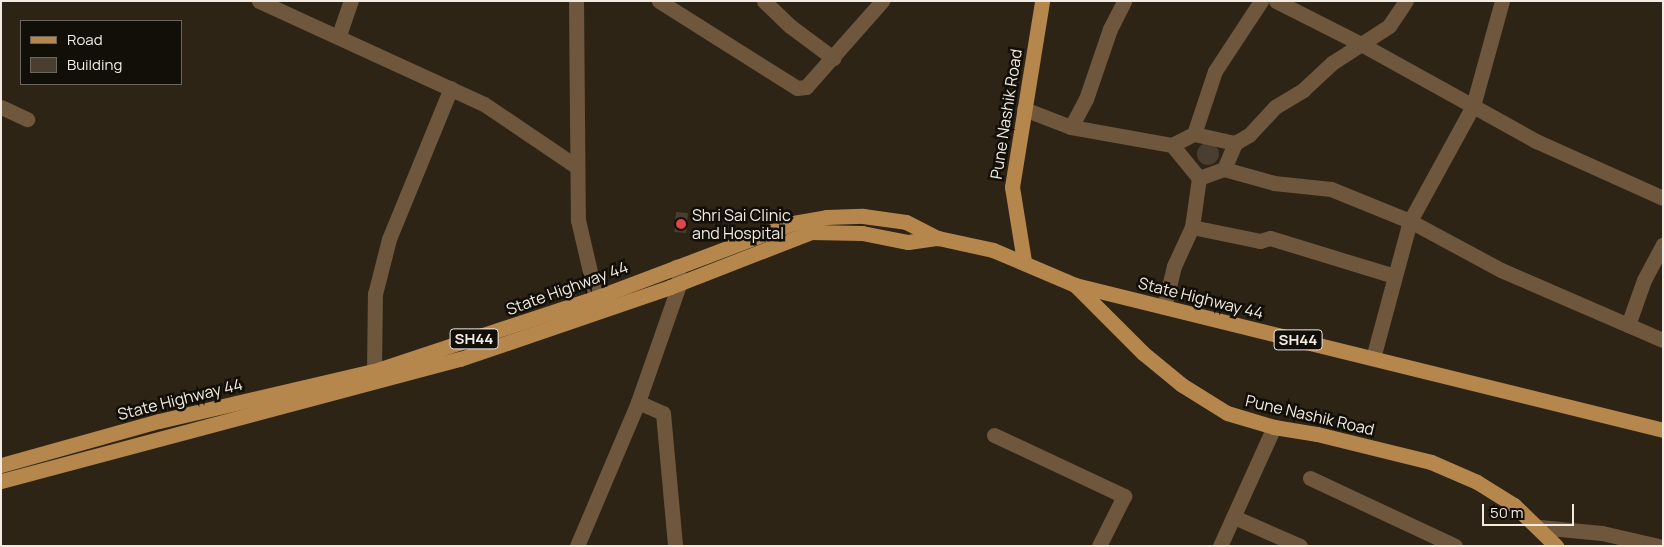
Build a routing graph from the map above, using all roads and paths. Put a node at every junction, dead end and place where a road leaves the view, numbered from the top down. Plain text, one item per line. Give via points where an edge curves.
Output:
1 (259, 1) edge
2 (351, 1) edge
3 (576, 1) edge
4 (659, 1) edge
5 (764, 1) edge
6 (882, 1) edge
7 (1042, 1) edge
8 (1124, 1) edge
9 (1261, 1) edge
10 (1276, 1) edge
11 (1406, 1) edge
12 (1502, 1) edge
13 (339, 35) junction
14 (1361, 44) junction
15 (833, 58) junction
16 (451, 88) junction
17 (1473, 106) junction
18 (1, 107) edge
19 (1024, 109) junction
20 (27, 119) dead end
21 (1071, 127) junction
22 (1194, 134) junction
23 (1235, 143) junction
24 (1172, 145) junction
25 (577, 167) junction
26 (1224, 169) junction
27 (1199, 178) junction
28 (1663, 198) edge
29 (1410, 221) junction
30 (810, 226) junction
31 (1192, 227) junction
32 (1663, 245) edge
33 (1024, 261) junction
34 (676, 266) junction
35 (1394, 276) junction
36 (680, 282) junction
37 (1075, 285) junction
38 (597, 305) junction
39 (1164, 307) junction
40 (1628, 324) junction
41 (1663, 340) edge
42 (1373, 358) junction
43 (374, 371) junction
44 (292, 397) junction
45 (638, 402) junction
46 (172, 418) junction
47 (1274, 427) junction
48 (1663, 430) edge
49 (175, 434) junction
50 (994, 435) dead end
51 (1, 465) edge
52 (21, 467) junction
53 (1310, 478) dead end
54 (1, 481) edge
55 (1234, 517) junction
56 (1539, 527) junction
57 (577, 546) edge
58 (675, 546) edge
59 (1099, 546) edge
60 (1220, 546) edge
61 (1300, 546) edge
62 (1455, 546) edge
63 (1556, 546) edge
64 (1658, 546) edge

1 - 13 street
2 - 13 street
3 - 25 street
4 - 15 street via 797,88 806,87
5 - 15 street via 790,26
6 - 15 street
7 - 19 main road, Pune Nashik Road
8 - 21 street via 1110,29 1086,99
9 - 22 street via 1215,71
10 - 14 street
11 - 14 street via 1389,26
12 - 17 street
13 - 16 street
14 - 17 street
14 - 23 street via 1275,107 1249,135
16 - 25 street via 513,121
16 - 43 street via 389,239 375,294
17 - 28 street via 1536,141
17 - 29 street
18 - 20 street
19 - 21 street
19 - 33 main road, Pune Nashik Road via 1012,187
21 - 24 street
22 - 23 street
22 - 24 street
23 - 26 street
24 - 27 street
25 - 38 street via 578,220
26 - 27 street
26 - 29 street via 1274,183 1331,189
27 - 31 street
29 - 35 street
29 - 40 street via 1501,270
30 - 33 main road, State Highway 44 / SH44 via 863,216 906,222 938,238 993,250
30 - 34 main road, State Highway 44 / SH44
30 - 36 main road, State Highway 44 / SH44
31 - 35 street via 1260,241 1270,238
31 - 39 street via 1174,266
32 - 40 street via 1644,280
33 - 37 main road, State Highway 44 / SH44
34 - 36 street
34 - 38 main road, State Highway 44 / SH44
35 - 42 street
36 - 38 main road, State Highway 44 / SH44
36 - 45 street
37 - 39 main road, State Highway 44 / SH44
37 - 47 main road, Pune Nashik Road via 1112,324 1182,385 1227,413
38 - 43 main road, State Highway 44 / SH44
38 - 44 main road, State Highway 44 / SH44 via 460,359
39 - 42 main road, State Highway 44 / SH44
40 - 41 street
42 - 48 main road, State Highway 44 / SH44
43 - 44 main road, State Highway 44 / SH44
44 - 46 main road, State Highway 44 / SH44
44 - 49 main road, State Highway 44 / SH44
45 - 57 street
45 - 58 street via 663,413
46 - 49 main road
46 - 52 main road, State Highway 44 / SH44
47 - 55 street
47 - 56 main road, Pune Nashik Road via 1317,434 1431,462 1477,482 1514,505
49 - 52 main road, State Highway 44 / SH44
50 - 59 street via 1124,496
51 - 52 main road, State Highway 44 / SH44
52 - 54 main road, State Highway 44 / SH44
53 - 62 street
55 - 60 street
55 - 61 street
56 - 63 main road, Pune Nashik Road
56 - 64 street via 1602,533

